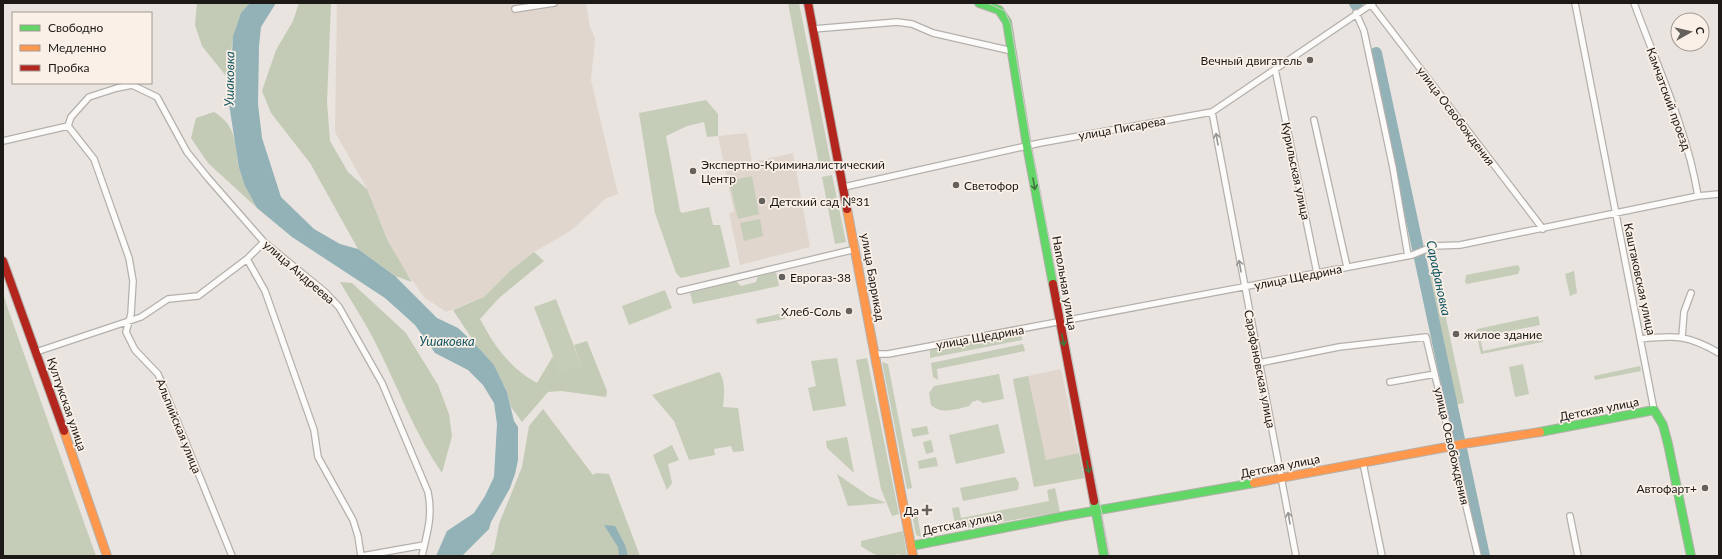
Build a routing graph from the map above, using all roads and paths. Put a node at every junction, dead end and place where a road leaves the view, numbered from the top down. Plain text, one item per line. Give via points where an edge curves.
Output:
1 (554, 3) edge
2 (808, 3) edge
3 (979, 3) edge
4 (1371, 3) edge
5 (1575, 3) edge
6 (1634, 3) edge
7 (516, 9) dead end
8 (1356, 13) junction
9 (813, 29) junction
10 (1012, 51) junction
11 (1275, 69) junction
12 (1212, 112) junction
13 (1314, 120) dead end
14 (68, 126) junction
15 (3, 141) edge
16 (1027, 146) junction
17 (844, 187) junction
18 (1719, 194) edge
19 (1698, 196) junction
20 (1615, 214) junction
21 (1543, 229) junction
22 (264, 242) junction
23 (856, 249) junction
24 (1410, 255) junction
25 (247, 259) junction
26 (3, 261) edge
27 (1347, 267) junction
28 (1317, 273) junction
29 (1244, 287) junction
30 (680, 291) dead end
31 (1691, 293) dead end
32 (128, 322) junction
33 (1059, 322) junction
34 (1682, 337) junction
35 (1640, 339) junction
36 (36, 352) junction
37 (1719, 353) edge
38 (875, 354) junction
39 (1259, 363) junction
40 (1435, 374) junction
41 (1390, 382) dead end
42 (1654, 410) junction
43 (1452, 446) junction
44 (1363, 463) junction
45 (1282, 478) junction
46 (1096, 511) junction
47 (1570, 516) dead end
48 (424, 545) junction
49 (911, 546) junction
50 (107, 556) edge
51 (232, 556) edge
52 (362, 556) edge
53 (422, 556) edge
54 (913, 556) edge
55 (1104, 556) edge
56 (1296, 556) edge
57 (1382, 556) edge
58 (1478, 556) edge
59 (1578, 556) edge
60 (1691, 556) edge

1 - 7 street
2 - 9 street, улица Баррикад
3 - 10 street, Напольная улица via 1003,14
4 - 8 street, улица Писарева
4 - 21 street, улица Освобождения
5 - 20 street, Каштаковская улица
6 - 19 street, Камчатский проезд via 1684,137 1693,166
8 - 11 street, улица Писарева
8 - 24 street via 1364,31
9 - 10 street via 896,22
9 - 17 street, улица Баррикад
10 - 16 street, Напольная улица
11 - 12 street, улица Писарева
11 - 28 street, Курильская улица
12 - 16 street, улица Писарева
29 -> 12 street, Сарафановская улица
13 - 27 street
14 - 15 street
14 - 22 street, улица Андреева via 71,117 89,97 132,86 157,97 187,152
14 - 32 street, Альпийская улица via 94,159 129,258 133,280 131,314
16 - 17 street, улица Писарева
16 -> 33 street, Напольная улица
17 - 23 street, улица Баррикад
18 - 19 street, улица Щедрина
19 - 20 street, улица Щедрина
20 - 21 street, улица Щедрина
20 - 35 street, Каштаковская улица
21 - 24 street, улица Щедрина via 1460,245 1434,246
22 - 25 street
22 - 48 street, улица Андреева via 333,299 382,383 428,492 431,508
23 - 30 street
23 - 38 street, улица Баррикад
24 - 27 street, улица Щедрина
25 - 32 street via 198,296 168,299 142,317
25 - 52 street, улица Андреева via 266,291 314,430 318,457 353,520
26 - 36 street, Култукская улица
27 - 28 street, улица Щедрина
28 - 29 street, улица Щедрина
29 - 33 street, улица Щедрина
29 - 39 street, Сарафановская улица
31 - 34 street via 1684,312
32 - 36 street
32 - 51 street, Альпийская улица via 126,332 135,350 158,374
33 - 38 street, улица Щедрина via 891,354
33 -> 46 street, Напольная улица
34 - 35 street
34 - 37 street via 1696,340
35 - 42 street, Каштаковская улица
36 - 50 street, Култукская улица
38 - 49 street, улица Баррикад
39 - 40 street, улица Освобождения via 1339,347 1426,337
39 - 45 street, Сарафановская улица
40 - 41 street
40 - 43 street, улица Освобождения
42 - 43 street, Детская улица via 1572,427
42 - 60 street, Каштаковская улица via 1663,426 1668,444
43 - 44 street, Детская улица
43 - 58 street, улица Освобождения
44 - 45 street, Детская улица
44 - 57 street
45 - 46 street, Детская улица
56 -> 45 street, Сарафановская улица
46 - 49 street, Детская улица
46 - 55 street, Напольная улица
47 - 59 street
48 - 52 street
48 - 53 street, улица Андреева
49 - 54 street, улица Баррикад

